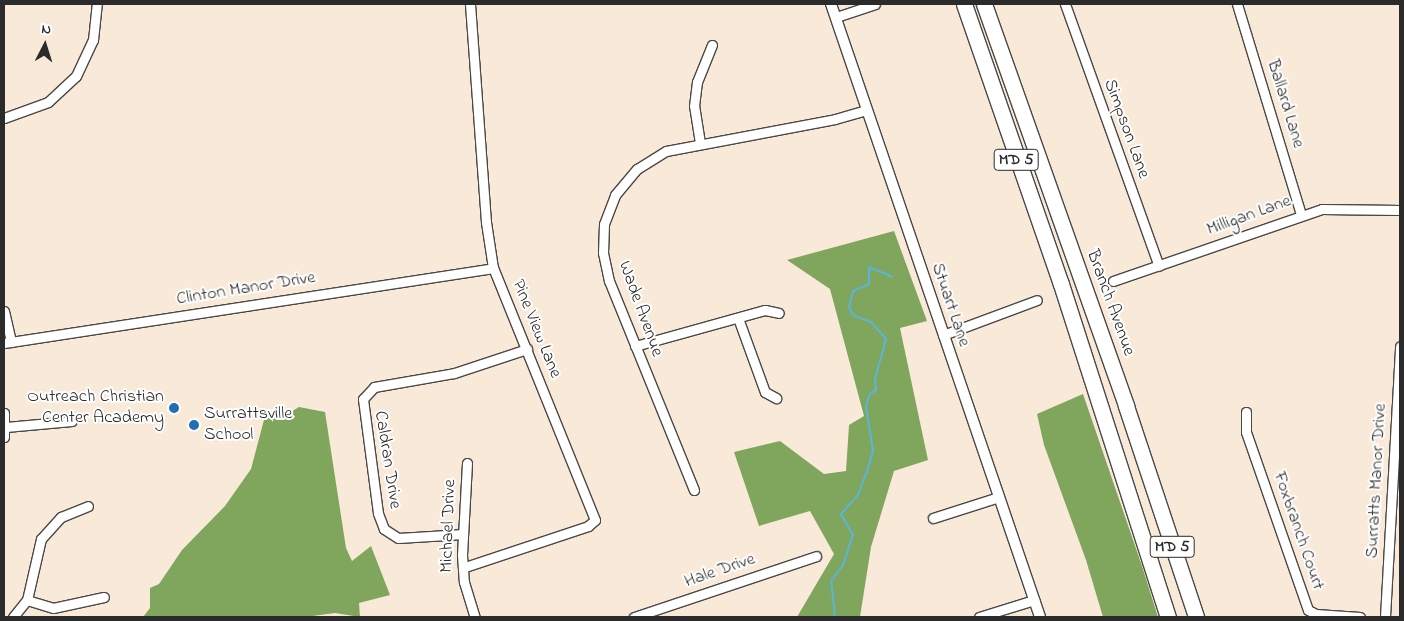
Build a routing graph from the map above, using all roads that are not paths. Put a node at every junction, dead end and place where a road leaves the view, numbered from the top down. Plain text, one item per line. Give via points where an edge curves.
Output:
1 (96, 4) edge
2 (470, 4) edge
3 (831, 4) edge
4 (875, 4) edge
5 (963, 4) edge
6 (984, 4) edge
7 (995, 4) edge
8 (1065, 4) edge
9 (1237, 4) edge
10 (836, 17) junction
11 (712, 45) dead end
12 (867, 110) junction
13 (1024, 110) junction
14 (4, 118) edge
15 (700, 143) junction
16 (1400, 210) edge
17 (1301, 214) junction
18 (1160, 266) junction
19 (493, 268) junction
20 (1113, 281) dead end
21 (1037, 300) dead end
22 (4, 311) edge
23 (779, 314) dead end
24 (738, 318) junction
25 (943, 335) junction
26 (7, 343) edge
27 (635, 346) junction
28 (1400, 346) edge
29 (527, 348) junction
30 (776, 398) dead end
31 (1246, 412) dead end
32 (4, 413) edge
33 (72, 422) dead end
34 (6, 427) junction
35 (4, 437) edge
36 (467, 463) dead end
37 (694, 490) dead end
38 (999, 497) junction
39 (88, 506) dead end
40 (933, 518) dead end
41 (463, 534) junction
42 (816, 556) dead end
43 (465, 566) junction
44 (104, 596) dead end
45 (27, 600) junction
46 (1034, 600) junction
47 (13, 617) edge
48 (475, 617) edge
49 (634, 617) edge
50 (978, 617) edge
51 (1040, 617) edge
52 (1168, 617) edge
53 (1196, 617) edge
54 (1360, 617) edge
55 (1385, 617) edge

1 - 14 street via 93,40 76,76 48,102
2 - 19 street, Pine View Lane via 486,222
3 - 10 street, Stuart Lane
4 - 10 street
5 - 52 highway, MD 5 via 1061,284
6 - 13 highway, Branch Avenue / MD 5
7 - 13 highway
8 - 18 street, Simpson Lane
9 - 17 street, Ballard Lane
10 - 12 street, Stuart Lane
11 - 15 street via 697,82 694,106
12 - 15 street, Wade Avenue via 835,119
12 - 25 street, Stuart Lane
13 - 53 highway, Branch Avenue / MD 5
15 - 27 street, Wade Avenue via 666,151 636,169 615,195 604,224 603,252 609,281
16 - 17 street, Milligan Lane via 1338,207
17 - 18 street, Milligan Lane
18 - 20 street, Milligan Lane
19 - 26 street, Clinton Manor Drive
19 - 29 street, Pine View Lane
21 - 25 street
22 - 26 street
23 - 24 street via 765,310
24 - 27 street
24 - 30 street via 765,392
25 - 38 street, Stuart Lane
27 - 37 street, Wade Avenue
28 - 55 street, Surratts Manor Drive
29 - 41 street, Caldran Drive via 454,373 374,387 363,400 378,513 384,529 398,538
29 - 43 street, Pine View Lane via 594,522
31 - 54 street, Foxbranch Court via 1246,432 1308,610 1316,614
32 - 34 street
33 - 34 street
34 - 35 street
36 - 41 street, Michael Drive
38 - 40 street
38 - 46 street, Stuart Lane
39 - 45 street via 61,517 41,539
41 - 43 street, Michael Drive
42 - 49 street, Hale Drive
43 - 48 street, Michael Drive via 464,582
44 - 45 street via 53,608
45 - 47 street
46 - 50 street
46 - 51 street, Stuart Lane

